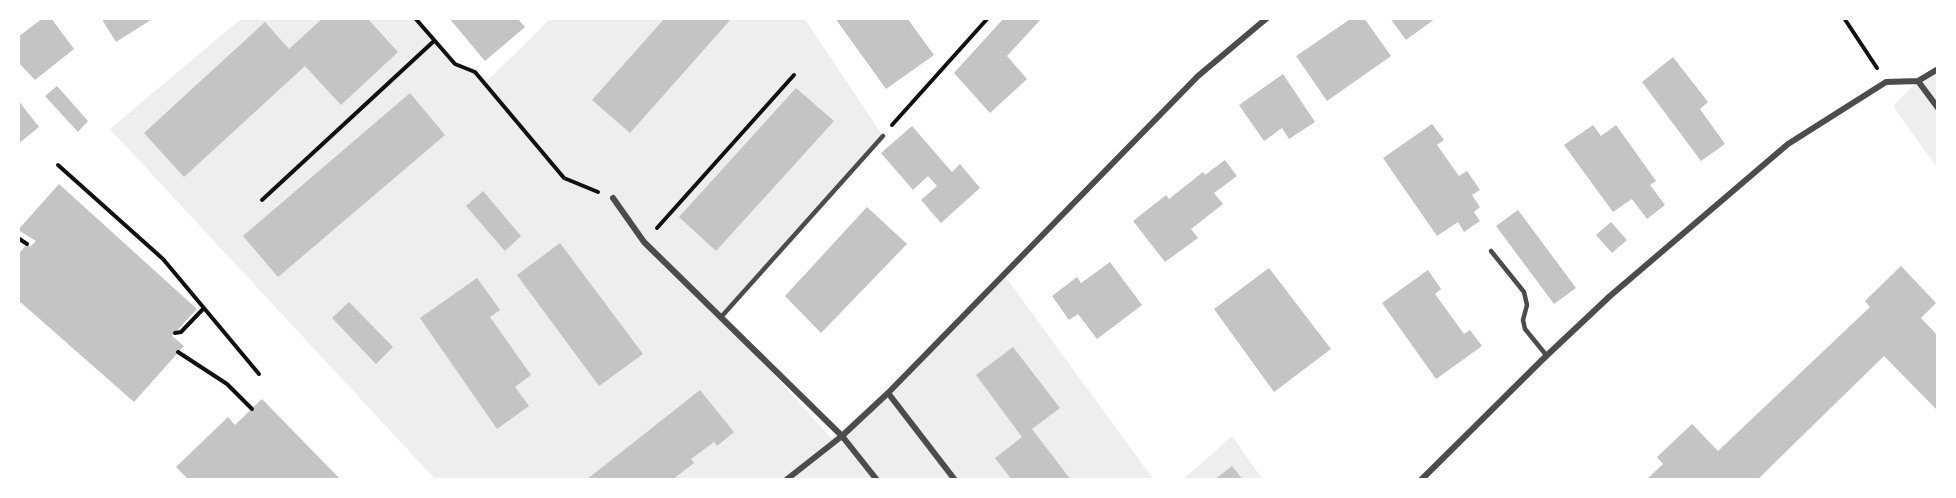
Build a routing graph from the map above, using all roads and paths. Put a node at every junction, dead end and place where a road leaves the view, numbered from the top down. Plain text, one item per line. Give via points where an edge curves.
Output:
1 (415, 18) edge
2 (988, 18) edge
3 (1268, 18) edge
4 (1844, 18) edge
5 (434, 41) junction
6 (1938, 69) edge
7 (794, 75) dead end
8 (1918, 81) junction
9 (1886, 82) junction
10 (1938, 108) edge
11 (882, 136) joint
12 (58, 165) dead end
13 (613, 198) joint
14 (262, 200) dead end
15 (18, 238) edge
16 (644, 242) junction
17 (27, 244) dead end
18 (1491, 251) dead end
19 (204, 308) junction
20 (722, 316) junction
21 (175, 333) dead end
22 (178, 352) dead end
23 (1547, 356) junction
24 (259, 374) dead end
25 (888, 393) junction
26 (252, 409) dead end
27 (842, 436) junction
28 (786, 480) edge
29 (877, 480) edge
30 (955, 480) edge
31 (1421, 480) edge

1 - 5 path
2 - 11 path
3 - 25 street via 1198,76
4 - 9 path
5 - 13 path via 455,64 475,72 564,178
5 - 14 path
6 - 8 street
7 - 16 path
8 - 9 street
8 - 10 street
9 - 23 street via 1788,144 1610,296
11 - 20 lane
12 - 19 path via 163,260
13 - 16 street
15 - 17 path
16 - 20 street
18 - 23 lane via 1524,292 1525,329
19 - 21 path via 181,332
19 - 24 path
20 - 27 street
22 - 26 path via 227,384
23 - 31 street
25 - 27 street
25 - 30 street
27 - 28 street
27 - 29 street

